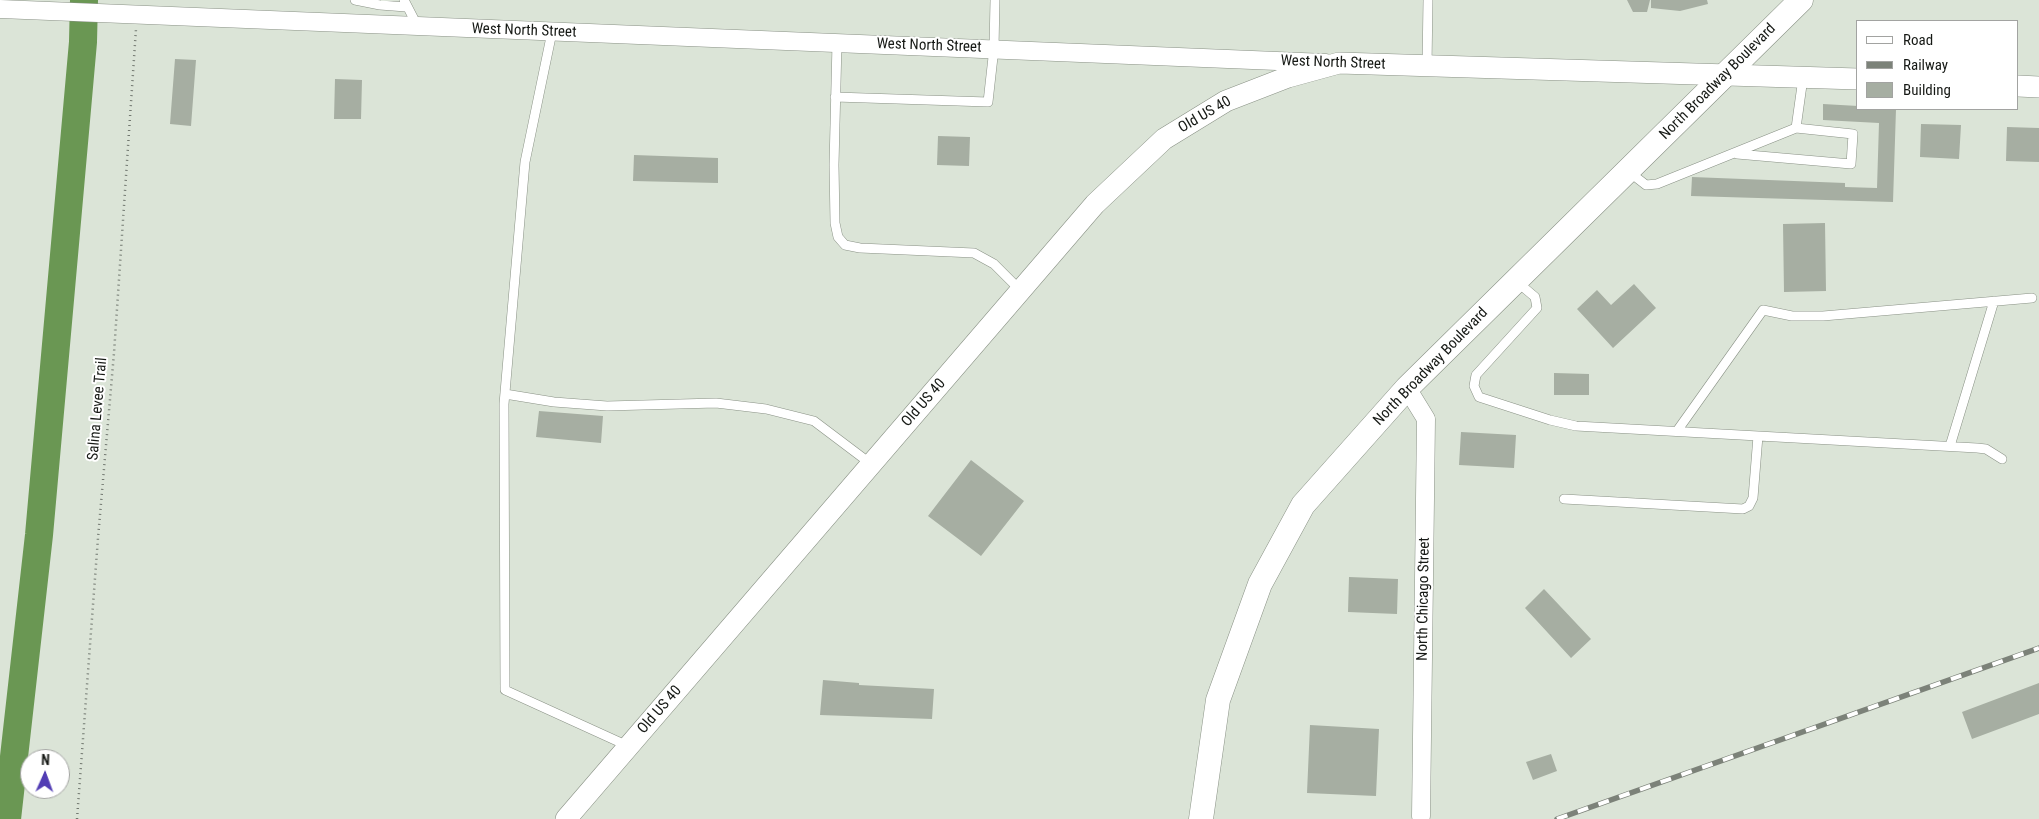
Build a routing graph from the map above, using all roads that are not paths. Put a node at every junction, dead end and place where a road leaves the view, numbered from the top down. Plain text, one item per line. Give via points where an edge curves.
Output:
1 (355, 0) edge
2 (994, 0) edge
3 (1428, 0) edge
4 (1801, 0) edge
5 (405, 3) edge
6 (41, 5) edge
7 (0, 9) edge
8 (418, 27) junction
9 (552, 32) junction
10 (837, 43) junction
11 (994, 48) junction
12 (1339, 64) junction
13 (1427, 66) junction
14 (1726, 74) junction
15 (1803, 77) junction
16 (1856, 79) edge
17 (2019, 86) edge
18 (2039, 87) edge
19 (835, 97) junction
20 (1796, 128) junction
21 (1734, 154) junction
22 (1628, 171) junction
23 (1516, 280) junction
24 (1020, 290) junction
25 (2032, 298) dead end
26 (1994, 301) junction
27 (1407, 388) junction
28 (505, 394) junction
29 (1677, 431) junction
30 (1758, 436) junction
31 (1950, 446) junction
32 (2002, 459) dead end
33 (871, 464) junction
34 (1564, 499) dead end
35 (628, 746) junction
36 (1421, 816) dead end
37 (566, 819) edge
38 (1201, 819) edge

1 - 5 lane
2 - 11 lane
3 - 13 lane
4 - 14 main road, North Broadway Boulevard
5 - 8 lane
6 - 7 street, West North Street
6 - 8 street, West North Street via 70,13
8 - 9 street, West North Street
9 - 10 street, West North Street
9 - 28 lane via 525,162
10 - 11 street, West North Street
10 - 19 lane
11 - 12 street, West North Street
11 - 19 lane via 988,102
12 - 13 street, West North Street
12 - 24 street, Old US 40 via 1288,77 1226,101 1164,139 1095,204
13 - 14 street, West North Street
14 - 15 street, West North Street
14 - 22 main road, North Broadway Boulevard
15 - 16 street, West North Street
15 - 20 lane
17 - 18 street
19 - 24 lane via 834,223 845,246 974,253 994,264
20 - 21 lane
20 - 21 lane via 1853,134 1851,164
21 - 22 lane via 1657,184 1646,184
22 - 23 main road, North Broadway Boulevard
23 - 27 main road, North Broadway Boulevard
23 - 29 lane via 1535,297 1537,308 1476,374 1474,386 1478,397 1576,426
24 - 33 street, Old US 40
25 - 26 lane
26 - 29 lane via 1823,316 1792,316 1763,310
26 - 31 lane
27 - 36 street, North Chicago Street via 1426,419
27 - 38 main road, North Broadway Boulevard via 1303,505 1260,584 1218,700
28 - 33 lane via 607,406 716,403 766,409 814,421
28 - 35 lane via 505,690
29 - 30 lane
30 - 31 lane
30 - 34 lane via 1753,498 1743,509
31 - 32 lane via 1986,449
33 - 35 street, Old US 40
35 - 37 street, Old US 40

